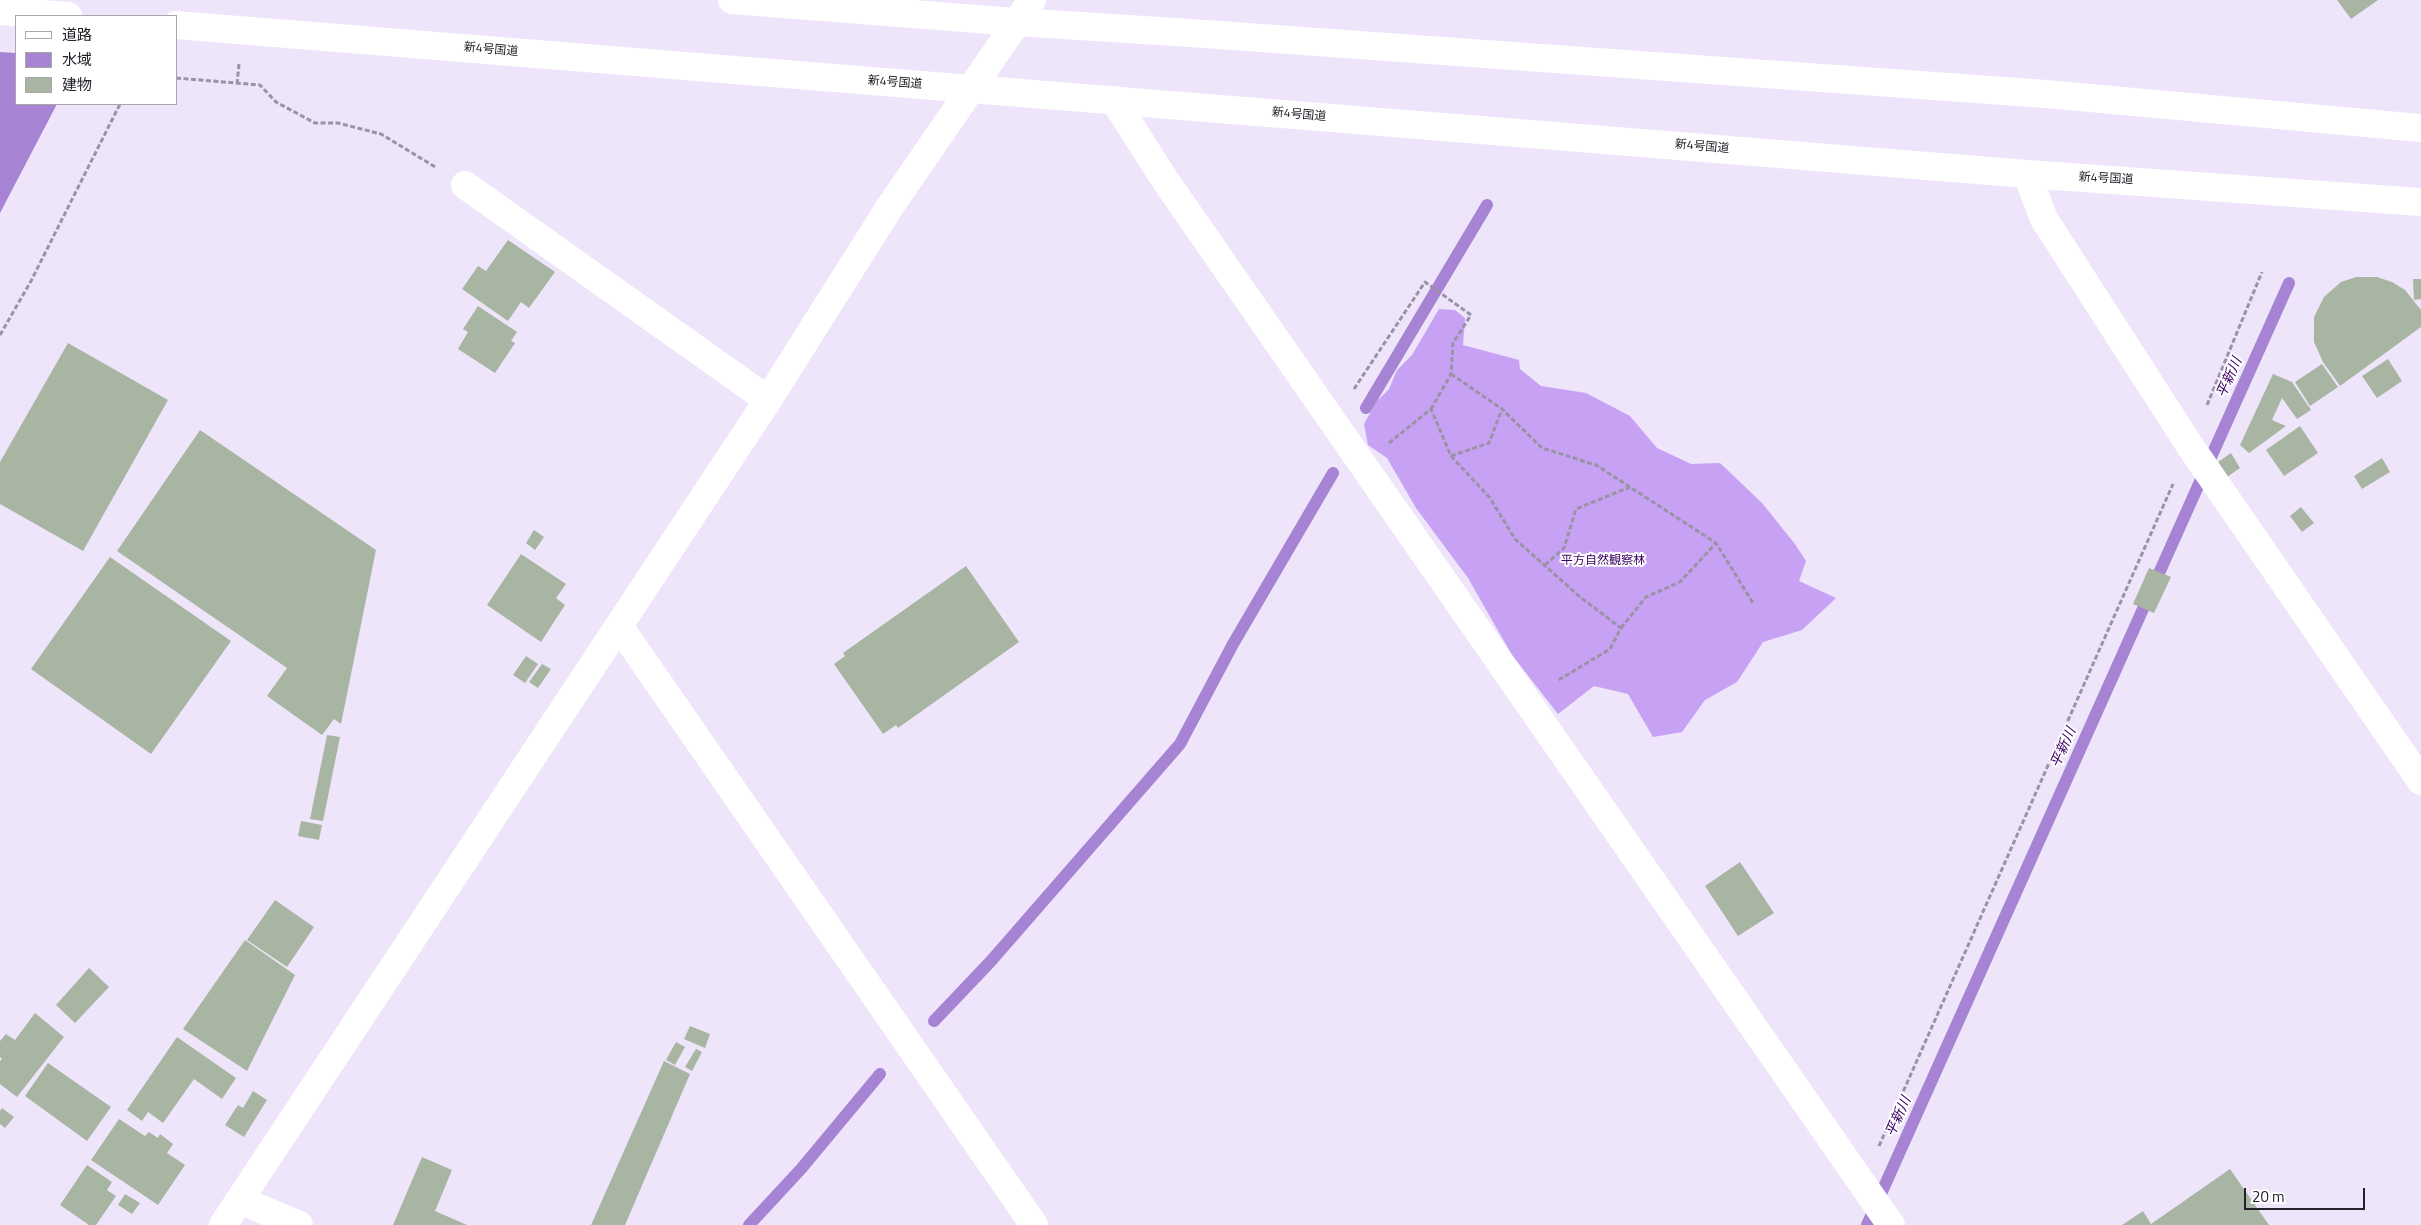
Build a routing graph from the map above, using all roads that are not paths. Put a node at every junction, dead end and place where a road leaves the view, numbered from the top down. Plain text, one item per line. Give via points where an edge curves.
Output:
1 (732, 0) edge
2 (1032, 0) edge
3 (0, 11) edge
4 (54, 15) edge
5 (1016, 22) junction
6 (178, 25) edge
7 (971, 88) junction
8 (1114, 100) junction
9 (2421, 128) edge
10 (2027, 174) junction
11 (465, 186) road end
12 (2421, 202) edge
13 (768, 400) junction
14 (619, 626) junction
15 (2421, 781) edge
16 (240, 1200) junction
17 (223, 1225) edge
18 (299, 1225) edge
19 (1034, 1225) edge
20 (1891, 1225) edge

1 - 5 main road
2 - 5 main road
3 - 4 main road
5 - 7 main road
5 - 9 main road via 2046,94
6 - 7 main road, 新4号国道
7 - 8 main road, 新4号国道
7 - 13 main road via 889,208
8 - 10 main road, 新4号国道
8 - 20 main road via 1164,180
10 - 12 main road, 新4号国道
10 - 15 main road via 2044,219 2190,446
11 - 13 main road
13 - 14 main road
14 - 16 main road
14 - 19 main road
16 - 17 main road
16 - 18 main road

